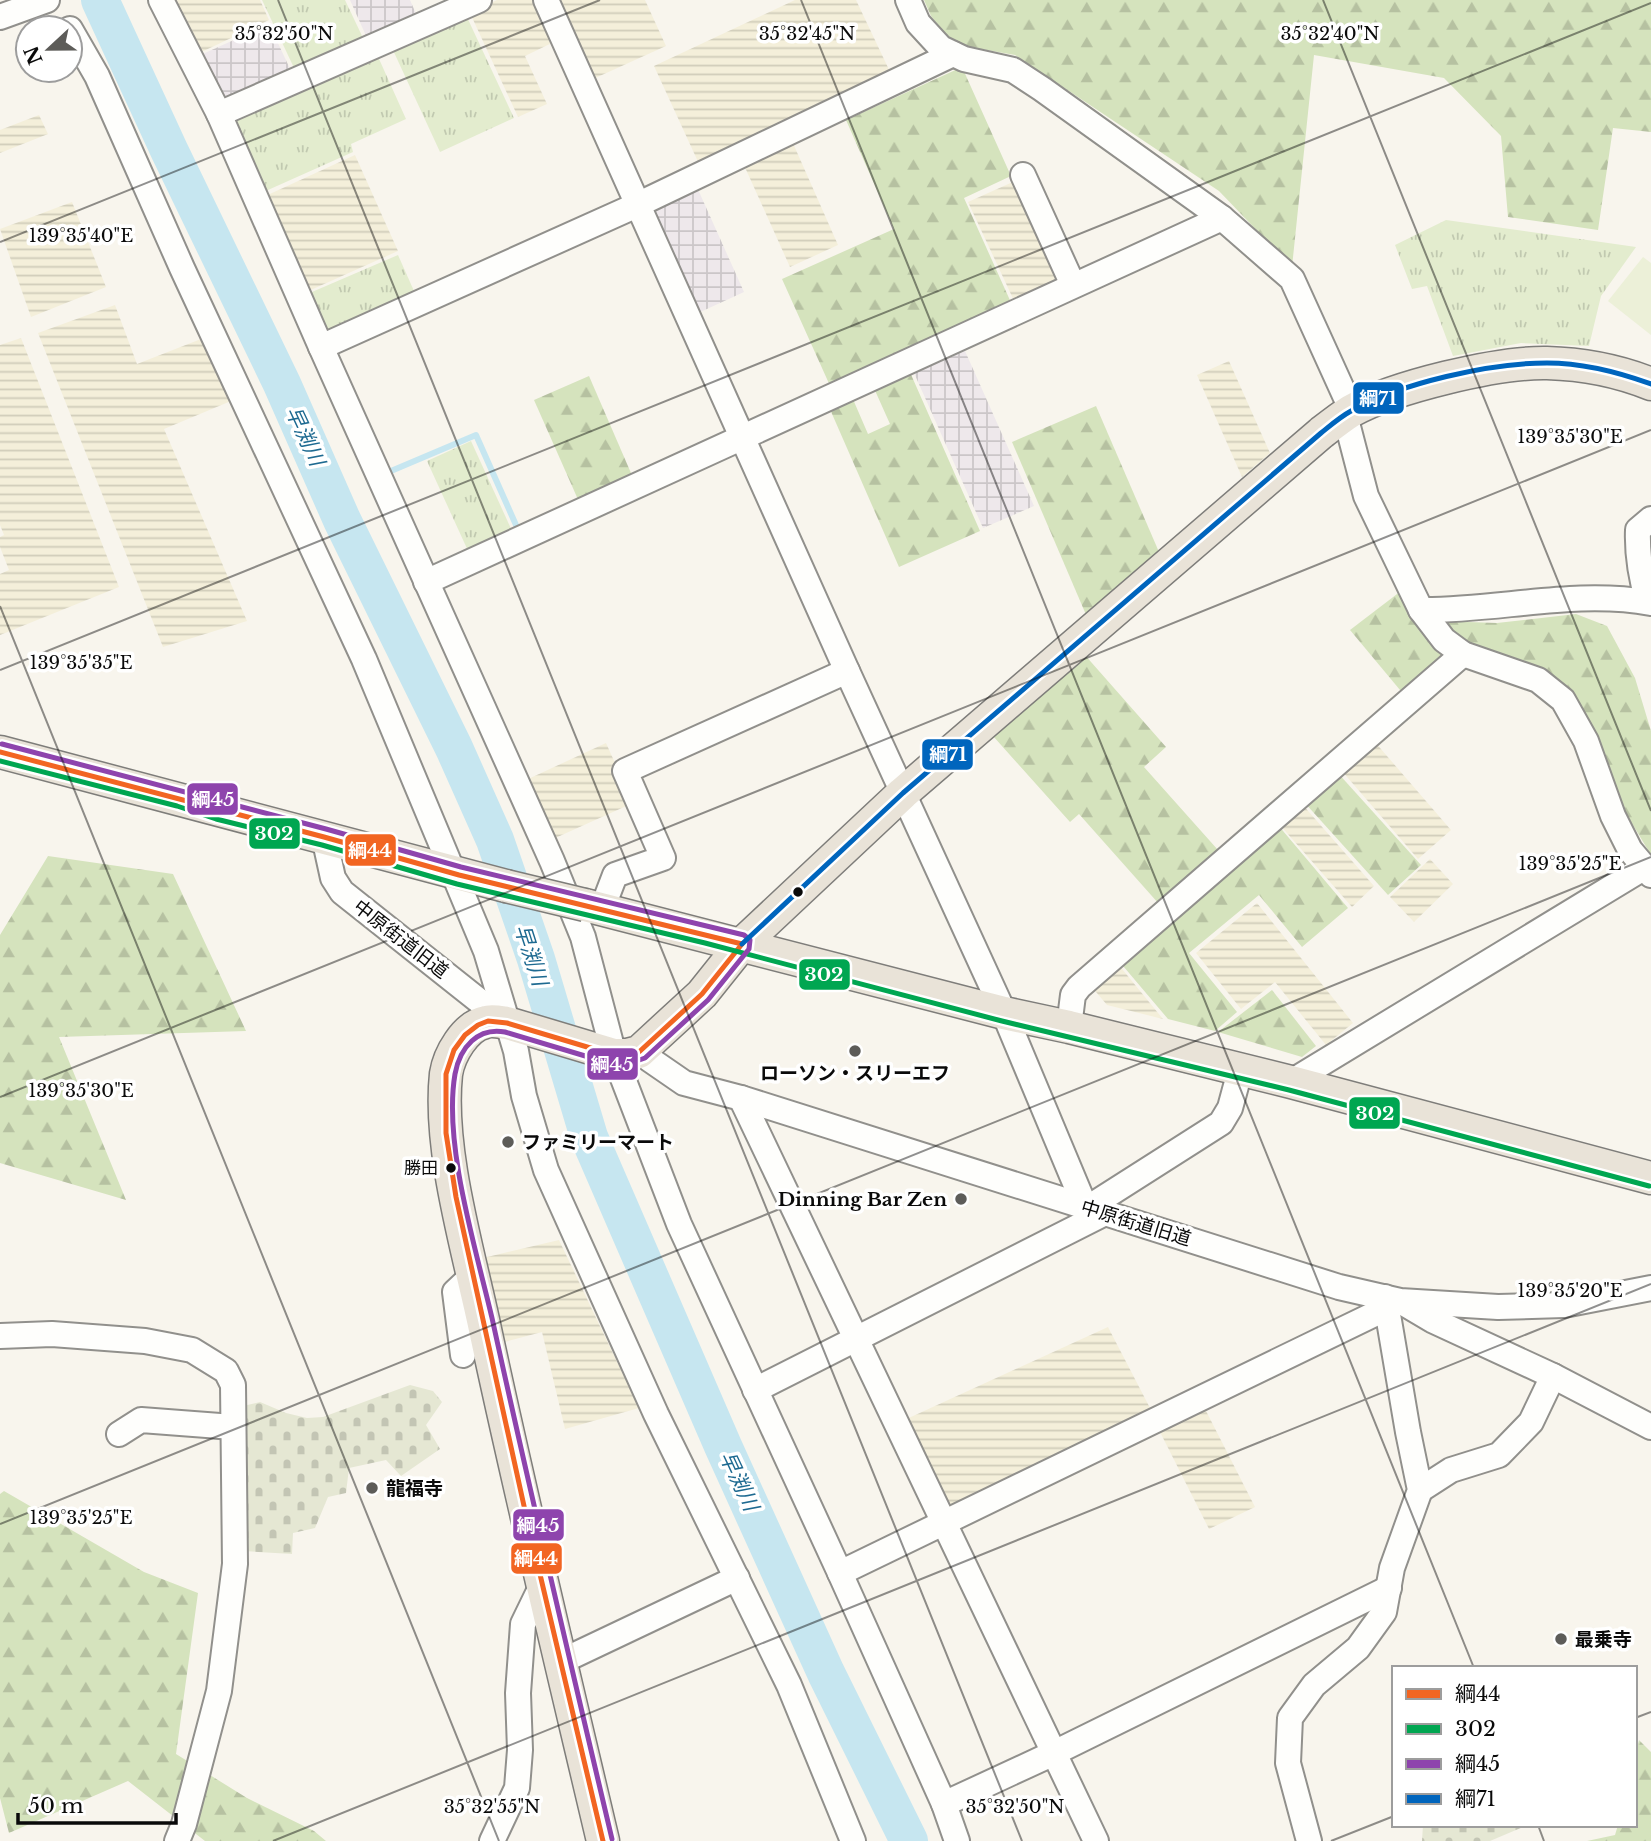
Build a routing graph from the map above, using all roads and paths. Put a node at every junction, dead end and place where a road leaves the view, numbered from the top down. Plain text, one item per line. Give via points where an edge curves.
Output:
1 (50, 0) edge
2 (161, 0) edge
3 (479, 0) edge
4 (546, 0) edge
5 (908, 0) edge
6 (0, 17) edge
7 (84, 53) edge
8 (953, 54) junction
9 (219, 114) junction
10 (1023, 175) dead end
11 (638, 205) junction
12 (1222, 218) junction
13 (1073, 285) junction
14 (321, 347) junction
15 (1651, 384) edge
16 (1349, 413) junction
17 (742, 436) junction
18 (1651, 519) edge
19 (426, 582) junction
20 (1649, 602) edge
21 (1421, 610) junction
22 (1463, 654) junction
23 (847, 671) junction
24 (0, 752) edge
25 (903, 793) junction
26 (324, 837) junction
27 (1648, 871) edge
28 (456, 873) junction
29 (594, 907) junction
30 (742, 944) junction
31 (1004, 1013) junction
32 (512, 1024) junction
33 (1069, 1027) junction
34 (617, 1052) junction
35 (1240, 1070) junction
36 (1291, 1082) junction
37 (741, 1098) junction
38 (1651, 1178) edge
39 (1095, 1211) junction
40 (473, 1275) junction
41 (1651, 1288) edge
42 (1391, 1302) junction
43 (0, 1336) edge
44 (856, 1338) junction
45 (463, 1354) dead end
46 (1553, 1376) junction
47 (755, 1390) junction
48 (233, 1427) junction
49 (1651, 1427) edge
50 (120, 1434) dead end
51 (1420, 1490) junction
52 (944, 1523) junction
53 (840, 1573) junction
54 (737, 1578) junction
55 (541, 1587) junction
56 (1389, 1588) junction
57 (559, 1662) junction
58 (1054, 1753) junction
59 (944, 1804) junction
60 (177, 1841) edge
61 (492, 1841) edge
62 (603, 1841) edge
63 (853, 1841) edge
64 (957, 1841) edge
65 (1096, 1841) edge
66 (1309, 1841) edge

1 - 6 street
2 - 9 street
3 - 9 street
4 - 11 street
5 - 8 street via 918,23 940,48
7 - 28 street via 364,659
8 - 11 street
8 - 12 street via 1013,70
9 - 14 street
10 - 13 street
11 - 14 street
11 - 17 street
12 - 13 street
12 - 16 street via 1292,279
13 - 17 street
14 - 19 street
15 - 16 main road via 1588,367 1545,363 1502,367 1441,379 1379,398
16 - 21 street via 1366,496
16 - 25 main road
17 - 19 street
17 - 23 street
18 - 20 street via 1638,530 1637,548
19 - 34 street via 583,937
20 - 21 street via 1564,600
21 - 22 street via 1444,640
22 - 27 street via 1538,680 1563,700 1586,741 1613,816 1630,850
22 - 33 street via 1079,987 1073,995
23 - 25 street
23 - 29 street via 625,771 663,858 615,875
24 - 26 main road
25 - 30 main road
25 - 31 street
26 - 28 main road
26 - 32 street, 中原街道旧道 via 333,878 342,892
27 - 36 street
28 - 29 main road, bridge
28 - 32 street
29 - 30 main road
30 - 31 main road
30 - 34 main road via 702,994
31 - 33 main road
31 - 39 street
32 - 34 main road
32 - 40 main road via 482,1022 470,1030 458,1044 447,1072 445,1126
32 - 54 street via 524,1096 546,1170 656,1414
33 - 35 main road
34 - 37 street, 中原街道旧道 via 684,1083
34 - 47 street via 679,1224
35 - 36 main road
35 - 39 street via 1221,1123
36 - 38 main road
37 - 39 street, 中原街道旧道
37 - 44 street
39 - 42 street, 中原街道旧道
39 - 44 street
40 - 45 street via 455,1292
40 - 55 main road
41 - 42 street, 中原街道旧道 via 1564,1305
42 - 46 street
42 - 51 street
42 - 52 street
43 - 48 street via 65,1335 192,1350 226,1371 233,1385
44 - 47 street
44 - 52 street
46 - 49 street
46 - 51 street via 1531,1422 1499,1455 1451,1470
47 - 53 street
48 - 50 street via 141,1420
48 - 60 street via 235,1564 219,1691
51 - 56 street
52 - 53 street
52 - 58 street
53 - 59 street
54 - 57 street
54 - 63 street via 789,1685
55 - 57 main road
55 - 61 street via 523,1624 517,1788
56 - 58 street
56 - 66 street via 1384,1612 1358,1648 1314,1685 1290,1718 1288,1763
57 - 62 main road
58 - 59 street
58 - 65 street
59 - 64 street

